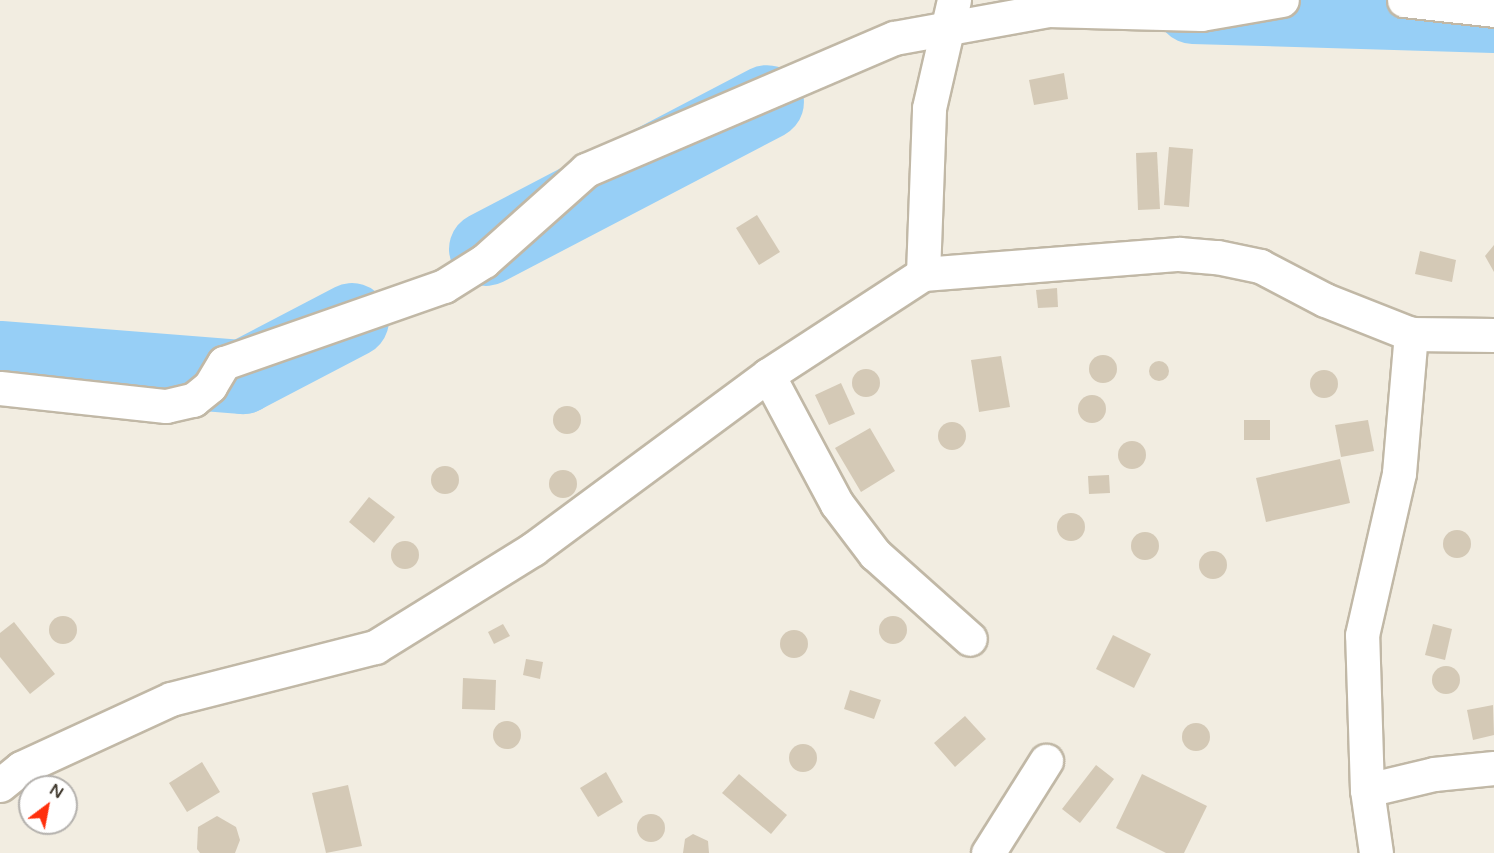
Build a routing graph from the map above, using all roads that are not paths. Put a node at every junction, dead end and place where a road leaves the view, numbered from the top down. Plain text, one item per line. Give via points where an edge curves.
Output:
1 (1282, 0) edge
2 (1404, 0) edge
3 (1494, 10) edge
4 (952, 14) edge
5 (923, 274) junction
6 (1411, 334) junction
7 (1494, 334) edge
8 (768, 375) junction
9 (0, 388) edge
10 (970, 639) dead end
11 (1046, 762) dead end
12 (1494, 768) edge
13 (0, 785) edge
14 (1367, 790) junction
15 (988, 853) edge
16 (1376, 853) edge

1 - 4 street via 1201,14 1048,10
2 - 3 street
4 - 5 street via 929,108
4 - 9 street via 586,170 484,261 444,286 224,363 210,386 193,400 166,406
5 - 6 street via 1179,254 1217,257 1260,266 1325,300
5 - 8 street
6 - 7 street
6 - 14 street via 1399,473 1362,635
8 - 10 street via 837,504 875,554
8 - 13 street via 533,549 375,647 171,699 21,768
11 - 15 street
12 - 14 street via 1434,774
14 - 16 street

